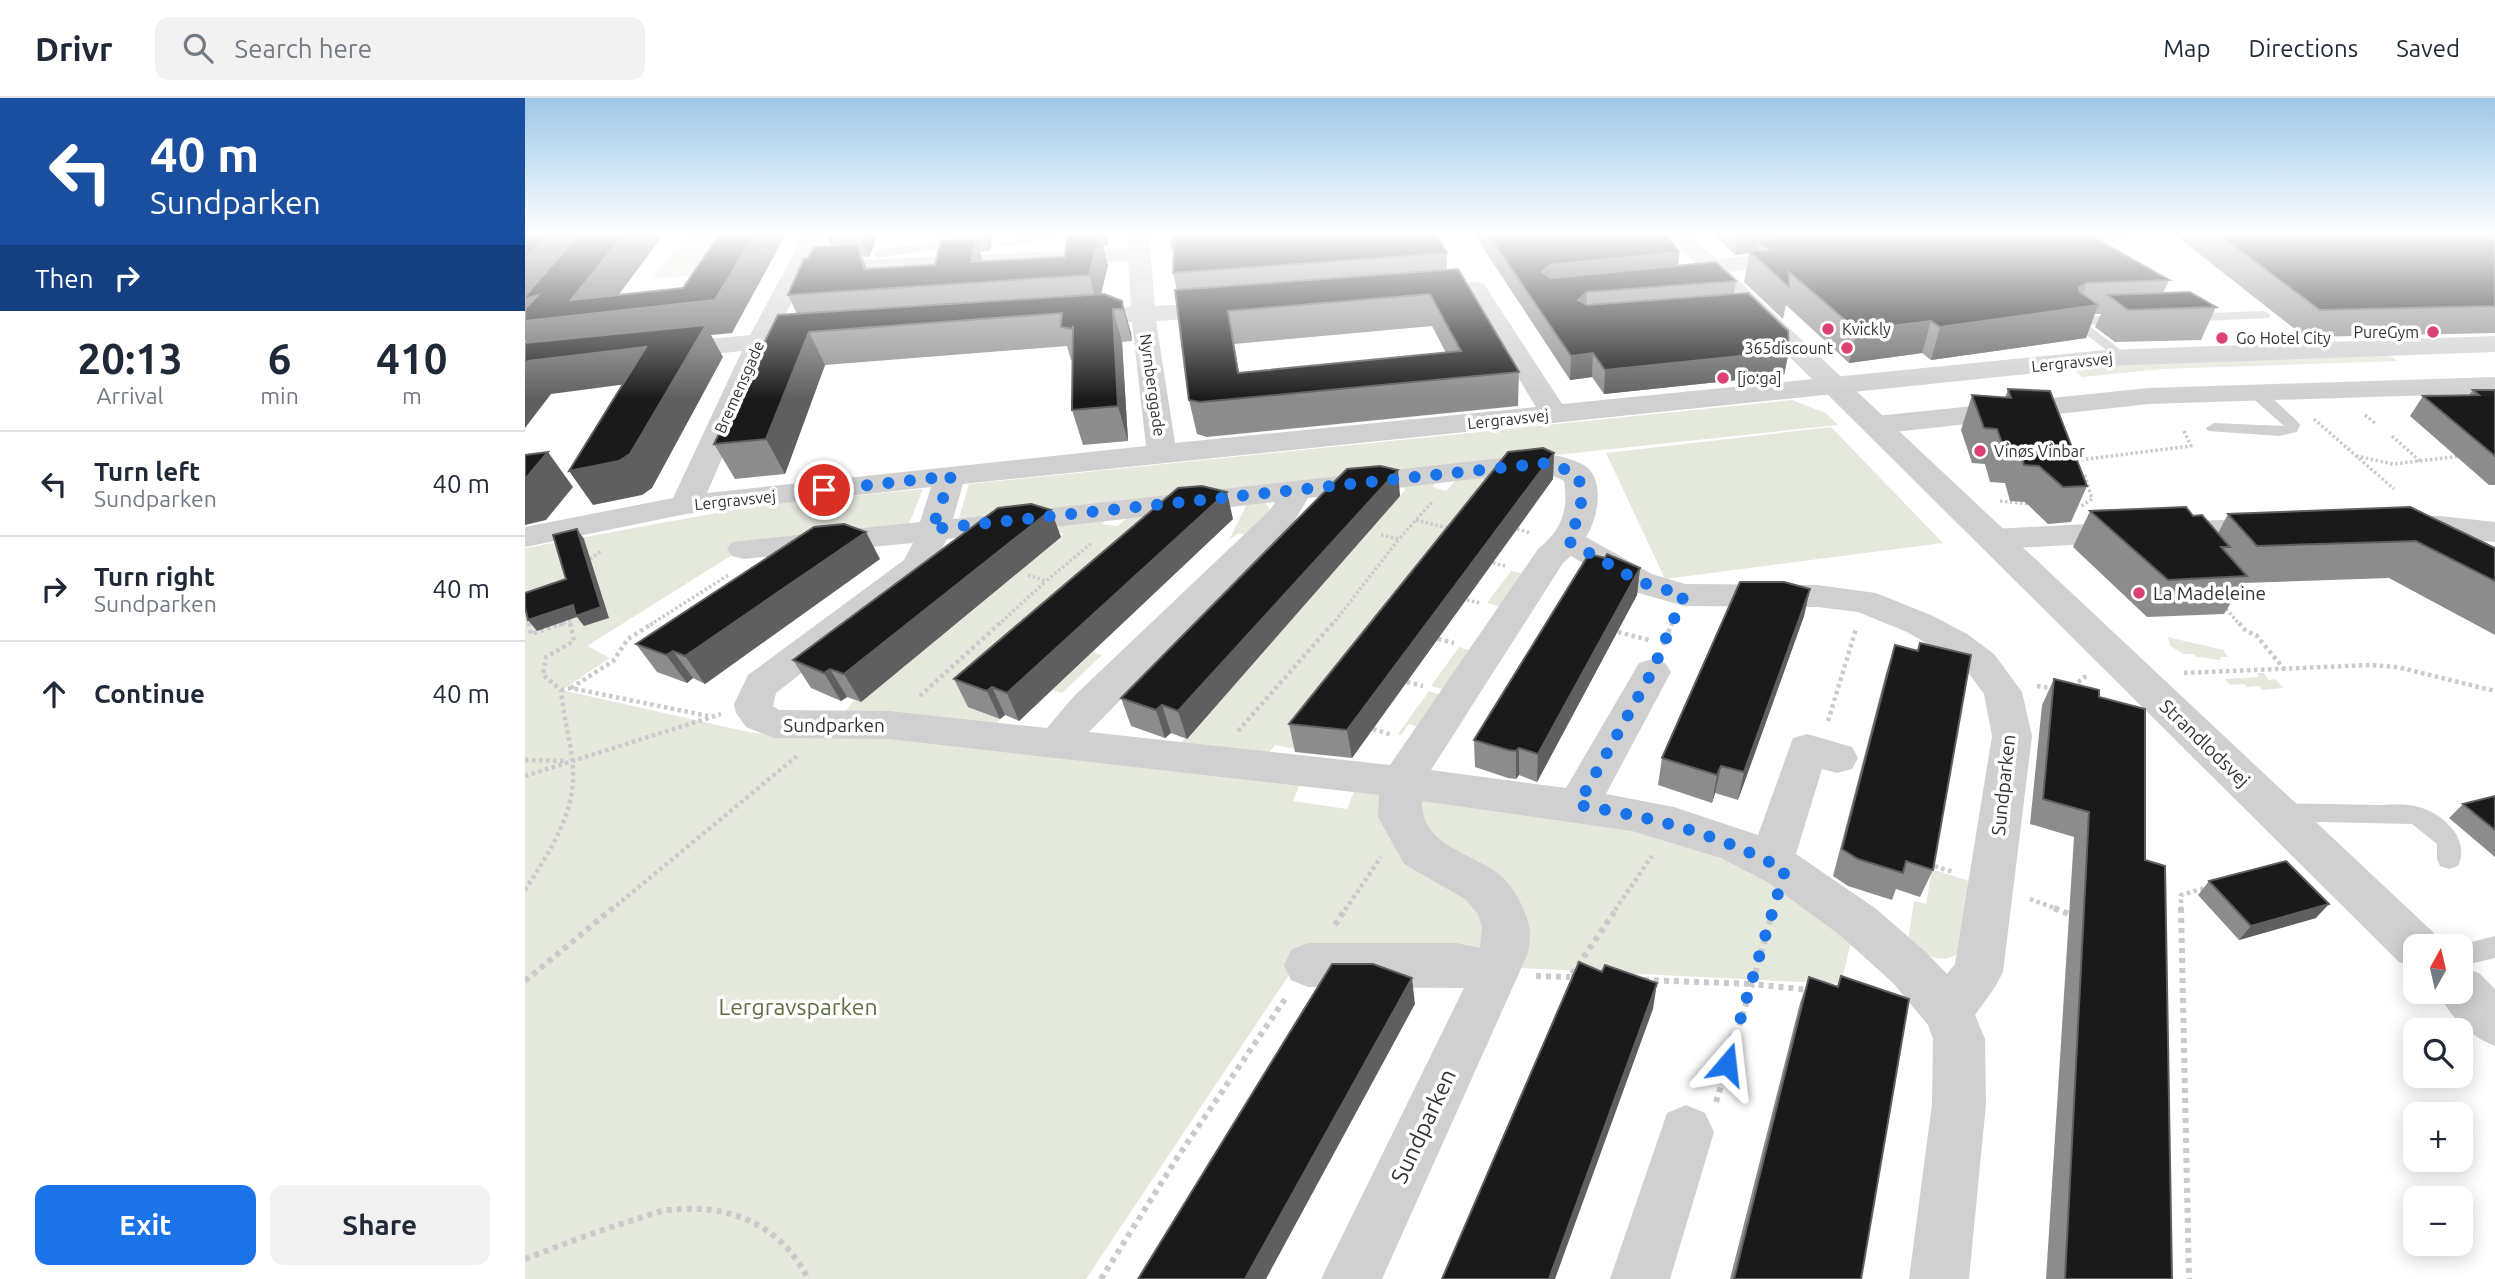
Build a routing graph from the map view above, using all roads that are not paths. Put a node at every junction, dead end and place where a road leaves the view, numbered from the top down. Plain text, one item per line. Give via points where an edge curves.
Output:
1 (788, 289) edge
2 (1142, 289) edge
3 (1438, 289) edge
4 (1470, 289) edge
5 (1726, 289) edge
6 (1399, 296) edge
7 (1249, 308) edge
8 (1143, 313) junction
9 (2264, 315) dead end
10 (2166, 318) edge
11 (2140, 319) edge
12 (1051, 320) edge
13 (843, 334) edge
14 (761, 340) junction
15 (2495, 344) edge
16 (636, 354) edge
17 (2121, 357) junction
18 (2495, 385) edge
19 (1836, 386) junction
20 (2253, 391) junction
21 (1555, 414) junction
22 (1876, 425) junction
23 (2214, 428) dead end
24 (1162, 453) junction
25 (951, 476) junction
26 (1297, 490) junction
27 (686, 505) junction
28 (2440, 526) junction
29 (2367, 527) edge
30 (2299, 528) edge
31 (932, 529) junction
32 (2495, 531) edge
33 (525, 537) edge
34 (1993, 539) junction
35 (1568, 541) junction
36 (744, 548) dead end
37 (2468, 550) edge
38 (1652, 672) road end
39 (1058, 742) junction
40 (1828, 755) road end
41 (1401, 782) junction
42 (1578, 805) junction
43 (2276, 812) junction
44 (2449, 859) dead end
45 (1778, 867) junction
46 (2403, 934) edge
47 (2495, 947) edge
48 (2473, 953) edge
49 (1308, 965) road end
50 (1496, 974) junction
51 (2473, 1001) edge
52 (1948, 1011) junction
53 (2495, 1023) edge
54 (1686, 1132) road end
55 (1351, 1279) edge
56 (1640, 1279) edge
57 (1939, 1279) edge

1 - 14 street, Bremensgade
2 - 8 street, Nyrnberggade
3 - 6 street
4 - 21 street
5 - 19 street, Strandlodsvej
7 - 8 street
8 - 12 street
8 - 24 street, Nyrnberggade
9 - 10 lane
11 - 17 lane via 2075,321
13 - 14 street
14 - 16 street
14 - 27 street, Bremensgade
15 - 17 street, Lergravsvej
17 - 19 street, Lergravsvej
18 - 20 street
19 - 21 street, Lergravsvej
19 - 22 street, Strandlodsvej
20 - 22 street via 2149,396
20 - 23 lane via 2292,425 2291,429
21 - 24 street, Lergravsvej
22 - 34 street, Strandlodsvej
24 - 25 street, Lergravsvej
25 - 27 street, Lergravsvej
25 - 31 street
26 - 31 street
26 - 35 street via 1546,463 1576,473 1582,485 1578,519
26 - 39 street via 1283,515 1088,706
27 - 33 street, Lergravsvej
28 - 29 street
28 - 32 street
28 - 37 lane
30 - 34 street via 2187,541
31 - 36 street
31 - 39 street, Sundparken via 928,551 916,567 774,673 754,696 759,718 774,724 889,725
34 - 43 street, Strandlodsvej
35 - 41 street via 1550,556
35 - 52 street, Sundparken via 1640,582 1684,595 1864,600 1895,611 1981,663 2003,692 2012,736 1978,972
38 - 42 street
39 - 41 street, Sundparken
40 - 45 street via 1807,749
41 - 42 street, Sundparken
41 - 50 street, Sundparken via 1400,817 1420,851 1481,886 1497,904 1506,927
42 - 45 street, Sundparken via 1674,824 1737,845
43 - 44 lane via 2416,815 2449,841
43 - 46 street, Strandlodsvej
45 - 52 street, Sundparken via 1858,922 1910,968
47 - 48 lane
49 - 50 street via 1456,964
50 - 55 street, Sundparken
51 - 53 street
52 - 57 street, Sundparken via 1959,1039 1959,1104
54 - 56 street

